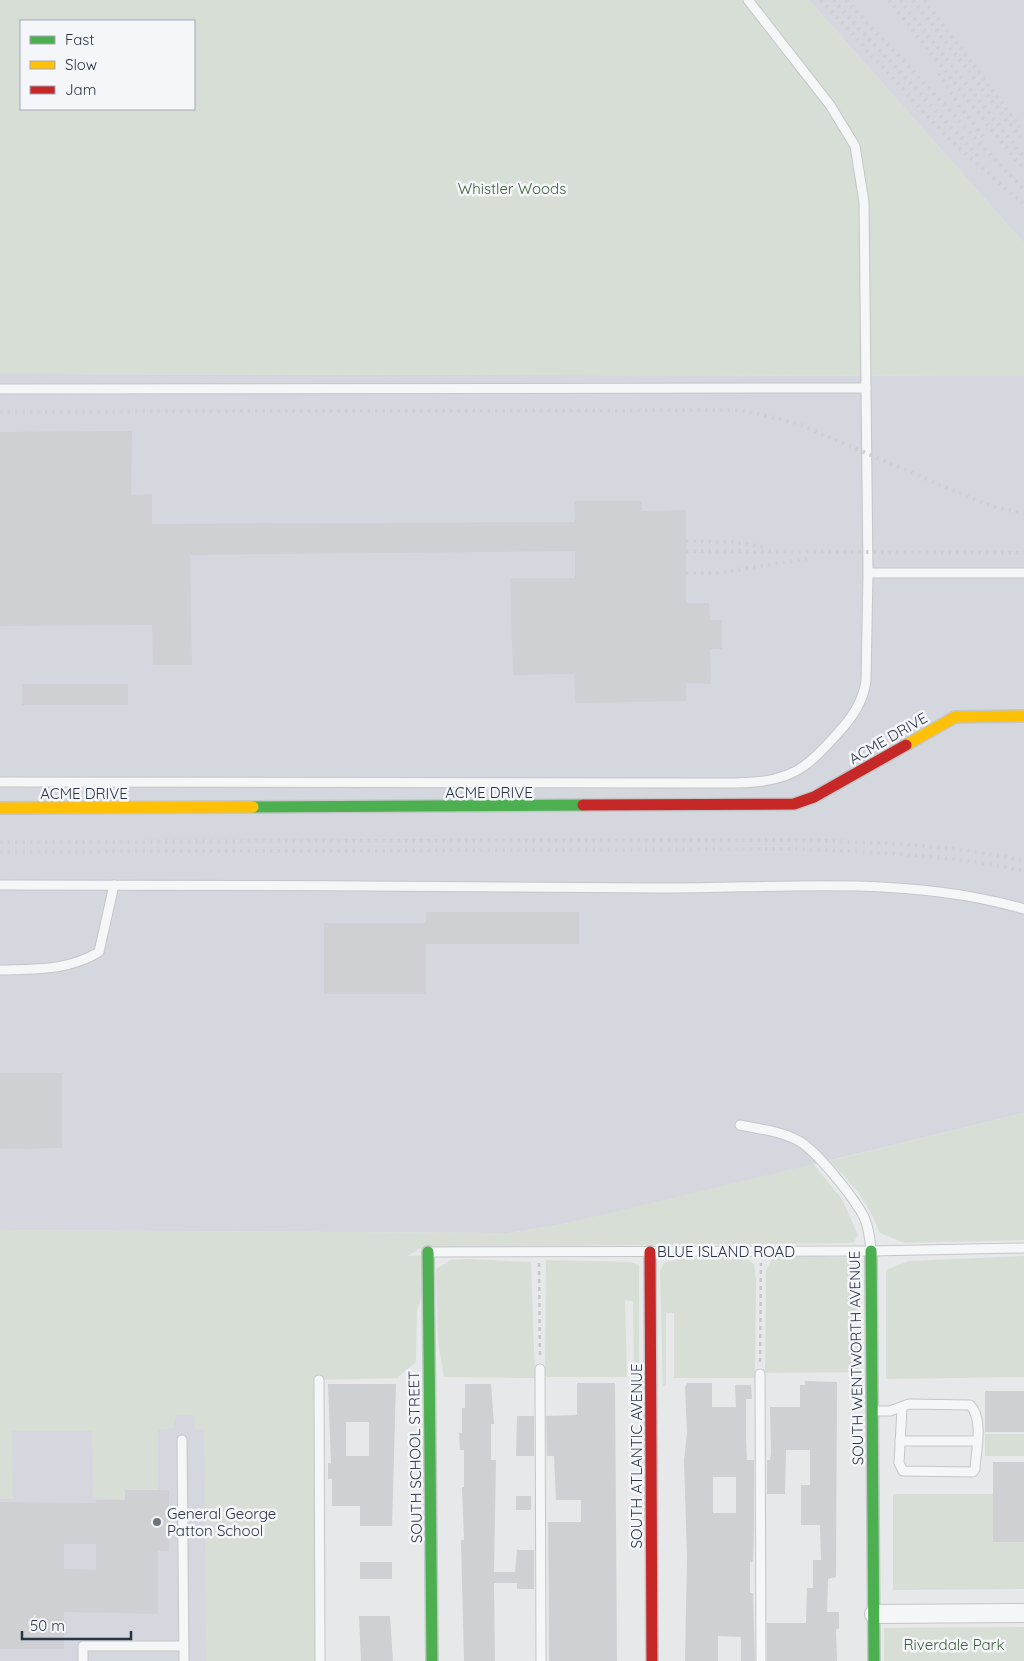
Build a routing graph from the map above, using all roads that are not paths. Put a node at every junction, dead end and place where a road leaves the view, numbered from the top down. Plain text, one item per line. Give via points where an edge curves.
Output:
1 (748, 0) edge
2 (866, 388) junction
3 (0, 389) edge
4 (868, 573) junction
5 (1024, 573) edge
6 (1024, 716) edge
7 (0, 782) edge
8 (0, 808) edge
9 (0, 885) edge
10 (114, 885) junction
11 (1024, 909) edge
12 (0, 970) edge
13 (740, 1125) dead end
14 (1024, 1248) edge
15 (871, 1251) junction
16 (428, 1252) joint
17 (650, 1252) junction
18 (540, 1369) road end
19 (760, 1374) road end
20 (319, 1380) dead end
21 (902, 1408) junction
22 (872, 1411) junction
23 (182, 1440) dead end
24 (900, 1441) junction
25 (976, 1441) junction
26 (1024, 1613) edge
27 (874, 1614) junction
28 (184, 1646) junction
29 (83, 1661) edge
30 (184, 1661) edge
31 (320, 1661) edge
32 (432, 1661) edge
33 (541, 1661) edge
34 (652, 1661) edge
35 (761, 1661) edge
36 (874, 1661) edge

1 - 2 lane via 830,105 854,146 864,202
2 - 3 lane
2 - 4 lane
4 - 5 lane
4 - 7 lane via 866,681 858,707 818,754 803,767 786,775 763,780 703,783
6 - 8 street, ACME DRIVE via 956,717 814,797 794,804
9 - 10 lane
10 - 11 lane via 876,887 993,900
10 - 12 lane via 99,952 82,962 51,968
13 - 15 lane, SOUTH WENTWORTH AVENUE via 784,1134 812,1152 864,1217
14 - 15 lane, BLUE ISLAND ROAD
15 - 17 lane, BLUE ISLAND ROAD
15 - 22 street, SOUTH WENTWORTH AVENUE
16 - 17 lane, BLUE ISLAND ROAD
16 - 32 street, SOUTH SCHOOL STREET
17 - 34 street, SOUTH ATLANTIC AVENUE
18 - 33 lane
19 - 35 lane
20 - 31 lane
21 - 22 lane
21 - 24 lane
21 - 25 lane via 909,1404 970,1405 977,1419
22 - 27 street, SOUTH WENTWORTH AVENUE
23 - 28 lane
24 - 25 lane
24 - 25 lane via 899,1463 903,1471 955,1472 973,1472
26 - 27 street
27 - 36 street, SOUTH WENTWORTH AVENUE
28 - 29 lane via 83,1646
28 - 30 lane

